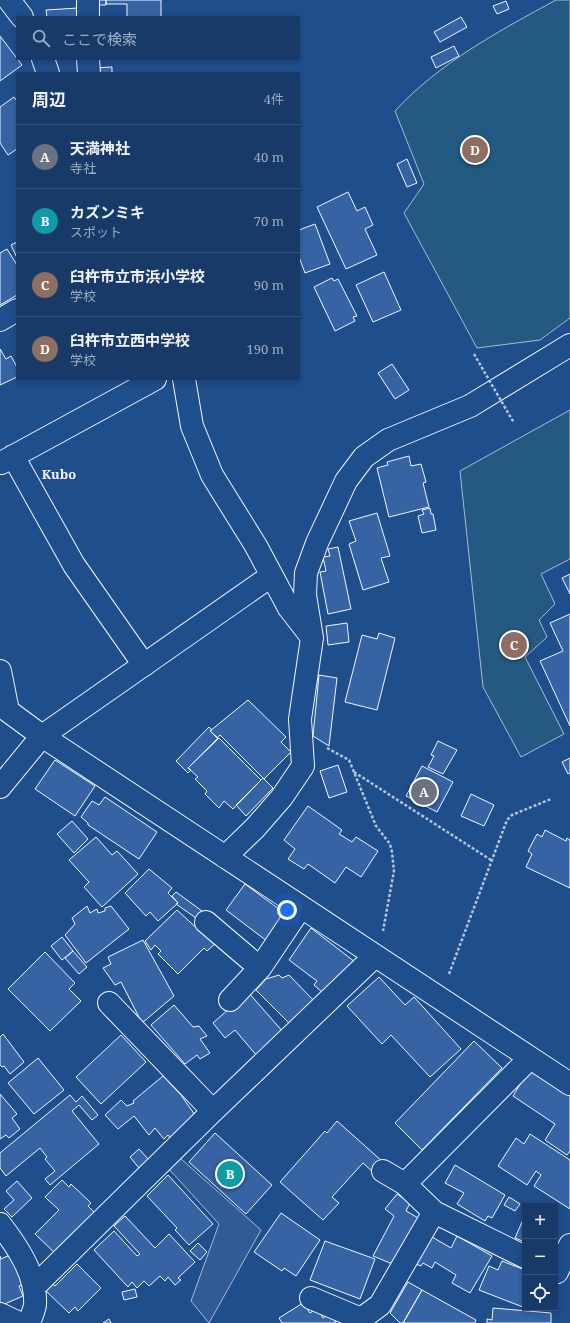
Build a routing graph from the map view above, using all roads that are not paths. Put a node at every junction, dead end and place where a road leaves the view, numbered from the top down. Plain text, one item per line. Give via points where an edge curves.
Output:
1 (9, 0) edge
2 (88, 0) edge
3 (21, 16) edge
4 (88, 16) edge
5 (43, 60) edge
6 (88, 60) edge
7 (48, 72) edge
8 (88, 72) edge
9 (16, 311) edge
10 (0, 320) edge
11 (570, 345) edge
12 (152, 380) edge
13 (184, 380) edge
14 (7, 460) edge
15 (271, 576) junction
16 (312, 638) junction
17 (144, 665) junction
18 (0, 672) edge
19 (42, 736) junction
20 (0, 787) edge
21 (225, 857) junction
22 (301, 907) junction
23 (206, 922) dead end
24 (375, 956) junction
25 (260, 968) junction
26 (230, 1000) dead end
27 (109, 1003) dead end
28 (530, 1058) junction
29 (570, 1084) edge
30 (213, 1112) junction
31 (383, 1170) dead end
32 (405, 1184) junction
33 (434, 1212) junction
34 (0, 1224) edge
35 (570, 1245) edge
36 (522, 1256) edge
37 (558, 1270) edge
38 (34, 1287) junction
39 (311, 1298) dead end
40 (0, 1314) edge
41 (349, 1320) edge
42 (19, 1323) edge
43 (30, 1323) edge

1 - 3 street
2 - 4 street
5 - 7 street
6 - 8 street
9 - 10 street
11 - 16 street via 470,406 388,440 364,457 346,481 306,573 305,595
12 - 14 street
13 - 15 street via 192,426 212,475 256,546
14 - 17 street via 74,565
15 - 16 street via 289,608
15 - 17 street
16 - 21 street via 300,719 303,766 255,828
17 - 19 street
18 - 19 street via 8,711
19 - 20 street
19 - 21 street
21 - 22 street
22 - 24 street
22 - 25 street
23 - 25 street
24 - 28 street
24 - 30 street
25 - 26 street
27 - 30 street
28 - 29 street
28 - 32 street
30 - 38 street
31 - 32 street
32 - 33 street
33 - 36 street
33 - 41 street via 380,1305 361,1319
34 - 38 street via 18,1246
35 - 37 street
38 - 43 street via 35,1306
39 - 41 street
40 - 42 street

